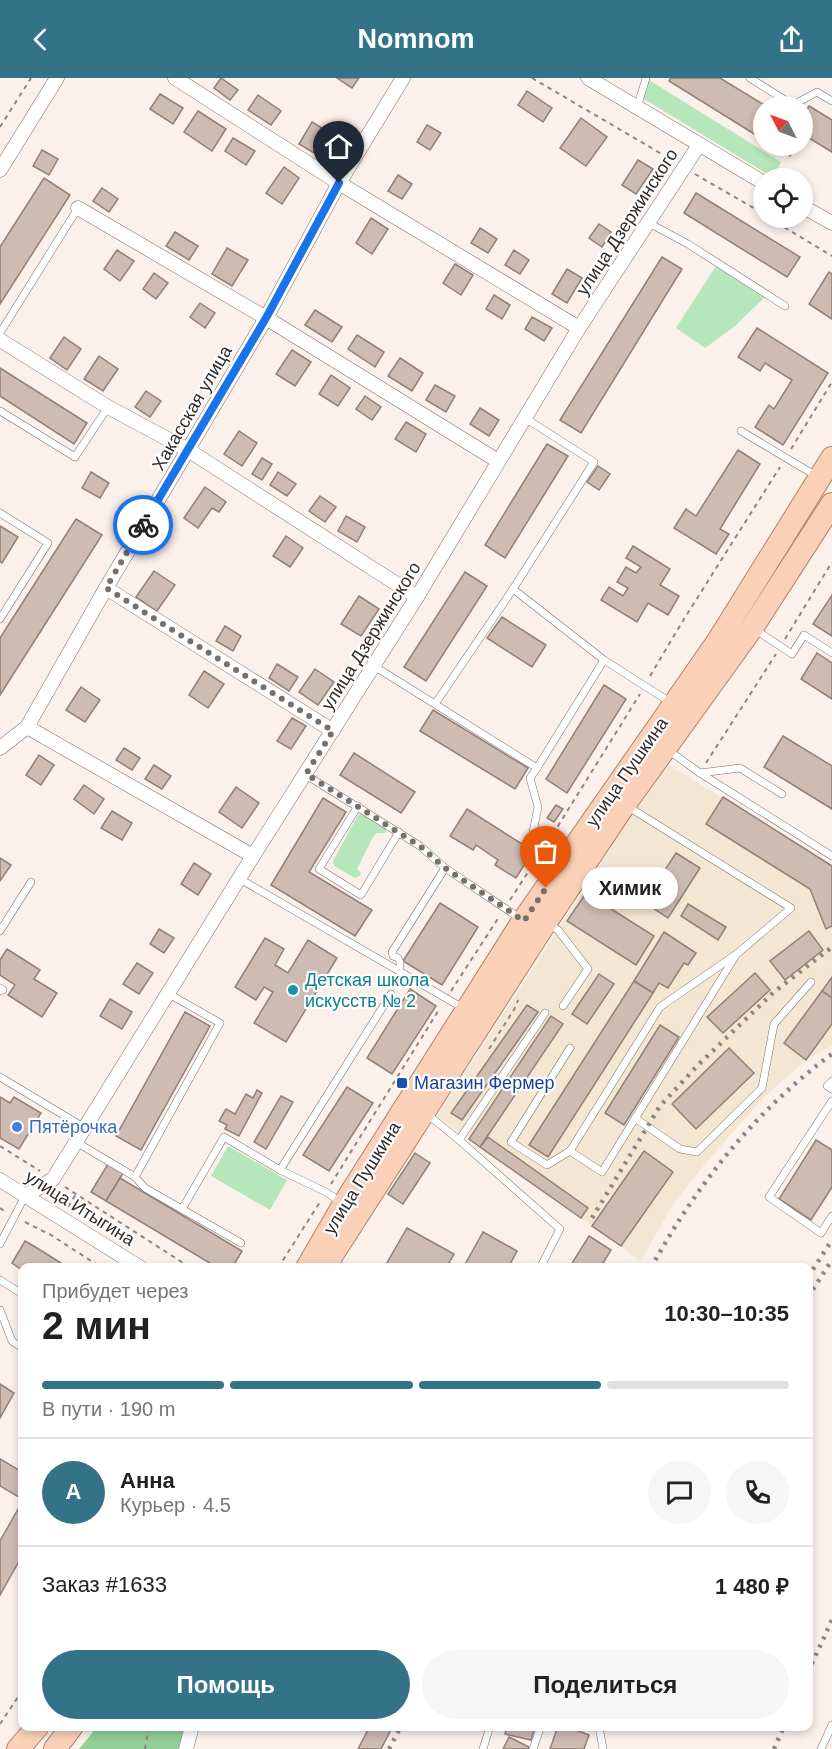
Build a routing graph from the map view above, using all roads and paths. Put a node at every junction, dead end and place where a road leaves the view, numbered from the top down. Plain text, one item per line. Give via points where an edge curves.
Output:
1 (31, 78) edge
2 (57, 78) edge
3 (175, 78) edge
4 (403, 78) edge
5 (532, 78) edge
6 (588, 78) edge
7 (646, 78) edge
8 (750, 78) edge
9 (832, 101) edge
10 (637, 108) junction
11 (0, 127) edge
12 (699, 145) junction
13 (685, 168) junction
14 (0, 170) edge
15 (753, 177) edge
16 (339, 183) junction
17 (78, 208) joint
18 (753, 208) edge
19 (813, 212) edge
20 (647, 222) junction
21 (832, 223) edge
22 (786, 228) edge
23 (832, 256) edge
24 (786, 306) dead end
25 (266, 318) junction
26 (579, 328) junction
27 (0, 333) edge
28 (0, 340) edge
29 (108, 407) junction
30 (0, 411) edge
31 (525, 418) junction
32 (741, 431) dead end
33 (189, 450) junction
34 (832, 458) edge
35 (498, 461) junction
36 (820, 478) junction
37 (832, 504) edge
38 (0, 513) edge
39 (832, 562) edge
40 (106, 588) junction
41 (513, 589) junction
42 (417, 597) junction
43 (0, 619) edge
44 (752, 628) junction
45 (780, 646) junction
46 (832, 653) edge
47 (604, 660) junction
48 (374, 666) junction
49 (435, 704) junction
50 (675, 705) junction
51 (27, 727) junction
52 (333, 731) junction
53 (659, 743) junction
54 (0, 747) edge
55 (537, 768) junction
56 (700, 773) junction
57 (306, 774) junction
58 (782, 794) dead end
59 (625, 804) junction
60 (358, 806) junction
61 (399, 832) junction
62 (568, 855) junction
63 (253, 856) junction
64 (832, 856) edge
65 (445, 868) junction
66 (240, 879) junction
67 (31, 882) dead end
68 (535, 922) junction
69 (0, 932) edge
70 (738, 953) junction
71 (398, 970) junction
72 (811, 982) dead end
73 (169, 994) junction
74 (390, 994) dead end
75 (446, 999) junction
76 (563, 1006) dead end
77 (467, 1011) junction
78 (545, 1013) dead end
79 (570, 1048) dead end
80 (0, 1077) edge
81 (832, 1081) edge
82 (832, 1089) edge
83 (832, 1101) edge
84 (424, 1113) junction
85 (635, 1118) junction
86 (85, 1128) junction
87 (459, 1140) junction
88 (76, 1142) junction
89 (0, 1146) edge
90 (570, 1152) junction
91 (280, 1170) junction
92 (135, 1177) junction
93 (53, 1179) junction
94 (0, 1180) edge
95 (25, 1196) junction
96 (335, 1198) junction
97 (0, 1208) edge
98 (182, 1209) junction
99 (832, 1216) edge
100 (14, 1217) junction
101 (0, 1244) edge
102 (241, 1244) dead end
103 (94, 1263) edge
104 (133, 1263) edge
105 (183, 1263) edge
106 (282, 1263) edge
107 (309, 1263) edge
108 (327, 1263) edge
109 (543, 1263) edge
110 (0, 1280) edge
111 (18, 1291) edge
112 (0, 1310) edge
113 (18, 1345) edge
114 (18, 1697) edge
115 (0, 1724) edge
116 (832, 1725) edge
117 (34, 1731) edge
118 (68, 1731) edge
119 (148, 1731) edge
120 (191, 1731) edge
121 (488, 1731) edge
122 (539, 1731) edge
123 (600, 1731) edge
124 (18, 1749) edge
125 (55, 1749) edge
126 (146, 1749) edge
127 (186, 1749) edge
128 (483, 1749) edge
129 (533, 1749) edge
130 (603, 1749) edge
131 (821, 1749) edge

1 - 11 path
2 - 14 street
3 - 16 street
4 - 16 street, Хакасская улица
5 - 13 path
6 - 10 street
7 - 10 lane
8 - 9 lane via 793,105 817,92
10 - 12 street
12 - 13 street, улица Дзержинского
12 - 15 street
13 - 18 path
13 - 20 street, улица Дзержинского
16 - 25 street, Хакасская улица
16 - 26 street
17 - 25 street
17 - 27 lane
19 - 21 street
20 - 24 lane
20 - 26 street, улица Дзержинского
22 - 23 path
25 - 33 street, Хакасская улица
25 - 35 street
26 - 31 street, улица Дзержинского
28 - 29 street
29 - 30 lane via 75,457
29 - 33 street
31 - 35 street, улица Дзержинского
31 - 41 lane via 594,462
32 - 36 lane
33 - 40 street, Хакасская улица
33 - 42 street
34 - 36 main road, улица Пушкина
35 - 42 street, улица Дзержинского
36 - 50 main road, улица Пушкина
37 - 44 main road, улица Пушкина
38 - 43 lane via 48,543
39 - 45 path
40 - 51 street, Хакасская улица
40 - 52 street
41 - 47 lane
41 - 49 lane
42 - 48 street, улица Дзержинского
44 - 45 lane
44 - 53 main road, улица Пушкина
45 - 46 lane via 792,654 804,635
45 - 56 path
47 - 50 lane
47 - 55 lane
48 - 49 lane
48 - 52 street, улица Дзержинского
49 - 55 lane
50 - 53 main road, улица Пушкина
51 - 54 street, Хакасская улица
51 - 63 street
52 - 57 street, улица Дзержинского
53 - 56 lane
53 - 59 main road, улица Пушкина
53 - 62 main road, улица Пушкина
55 - 62 lane via 530,778 538,807 533,832
56 - 58 lane via 740,768
56 - 64 lane
57 - 60 lane
57 - 63 street, улица Дзержинского
59 - 68 main road, улица Пушкина
59 - 70 lane via 791,908
60 - 61 lane
60 - 61 lane via 319,869 361,895
61 - 65 lane
62 - 68 main road, улица Пушкина
63 - 66 street, улица Дзержинского
65 - 68 lane
65 - 71 lane via 392,952 400,961
66 - 71 lane
66 - 73 street, улица Дзержинского
67 - 69 lane
68 - 76 lane via 558,930 588,969
68 - 77 main road, улица Пушкина
68 - 84 main road, улица Пушкина
70 - 85 lane
70 - 90 lane via 660,1007
71 - 75 lane
72 - 85 lane via 774,1024 762,1088 697,1152 680,1149
73 - 86 street, улица Дзержинского
73 - 92 lane via 220,1023
74 - 91 lane
75 - 77 lane
75 - 96 path
77 - 96 main road, улица Пушкина
78 - 87 lane
79 - 90 lane via 511,1142 547,1165
80 - 86 lane
81 - 82 lane via 827,1086
83 - 99 lane via 769,1197 821,1233
84 - 87 lane
84 - 108 main road, улица Пушкина
85 - 90 lane via 602,1172
86 - 88 street, улица Дзержинского
87 - 109 lane via 560,1229
88 - 92 lane
88 - 93 street, улица Дзержинского
89 - 93 path
91 - 96 lane
91 - 98 lane via 224,1137
92 - 98 lane via 145,1188
93 - 95 street, улица Дзержинского
93 - 105 path
94 - 95 street, улица Итыгина
95 - 100 lane
95 - 104 street, улица Итыгина
96 - 106 path
96 - 107 main road, улица Пушкина
97 - 100 path
98 - 102 lane
100 - 101 lane
100 - 103 path
110 - 111 lane
112 - 113 lane via 12,1341
114 - 115 path
116 - 131 lane
117 - 124 main road
118 - 125 main road
119 - 126 path
120 - 127 street
121 - 128 lane
122 - 129 lane
123 - 130 lane

